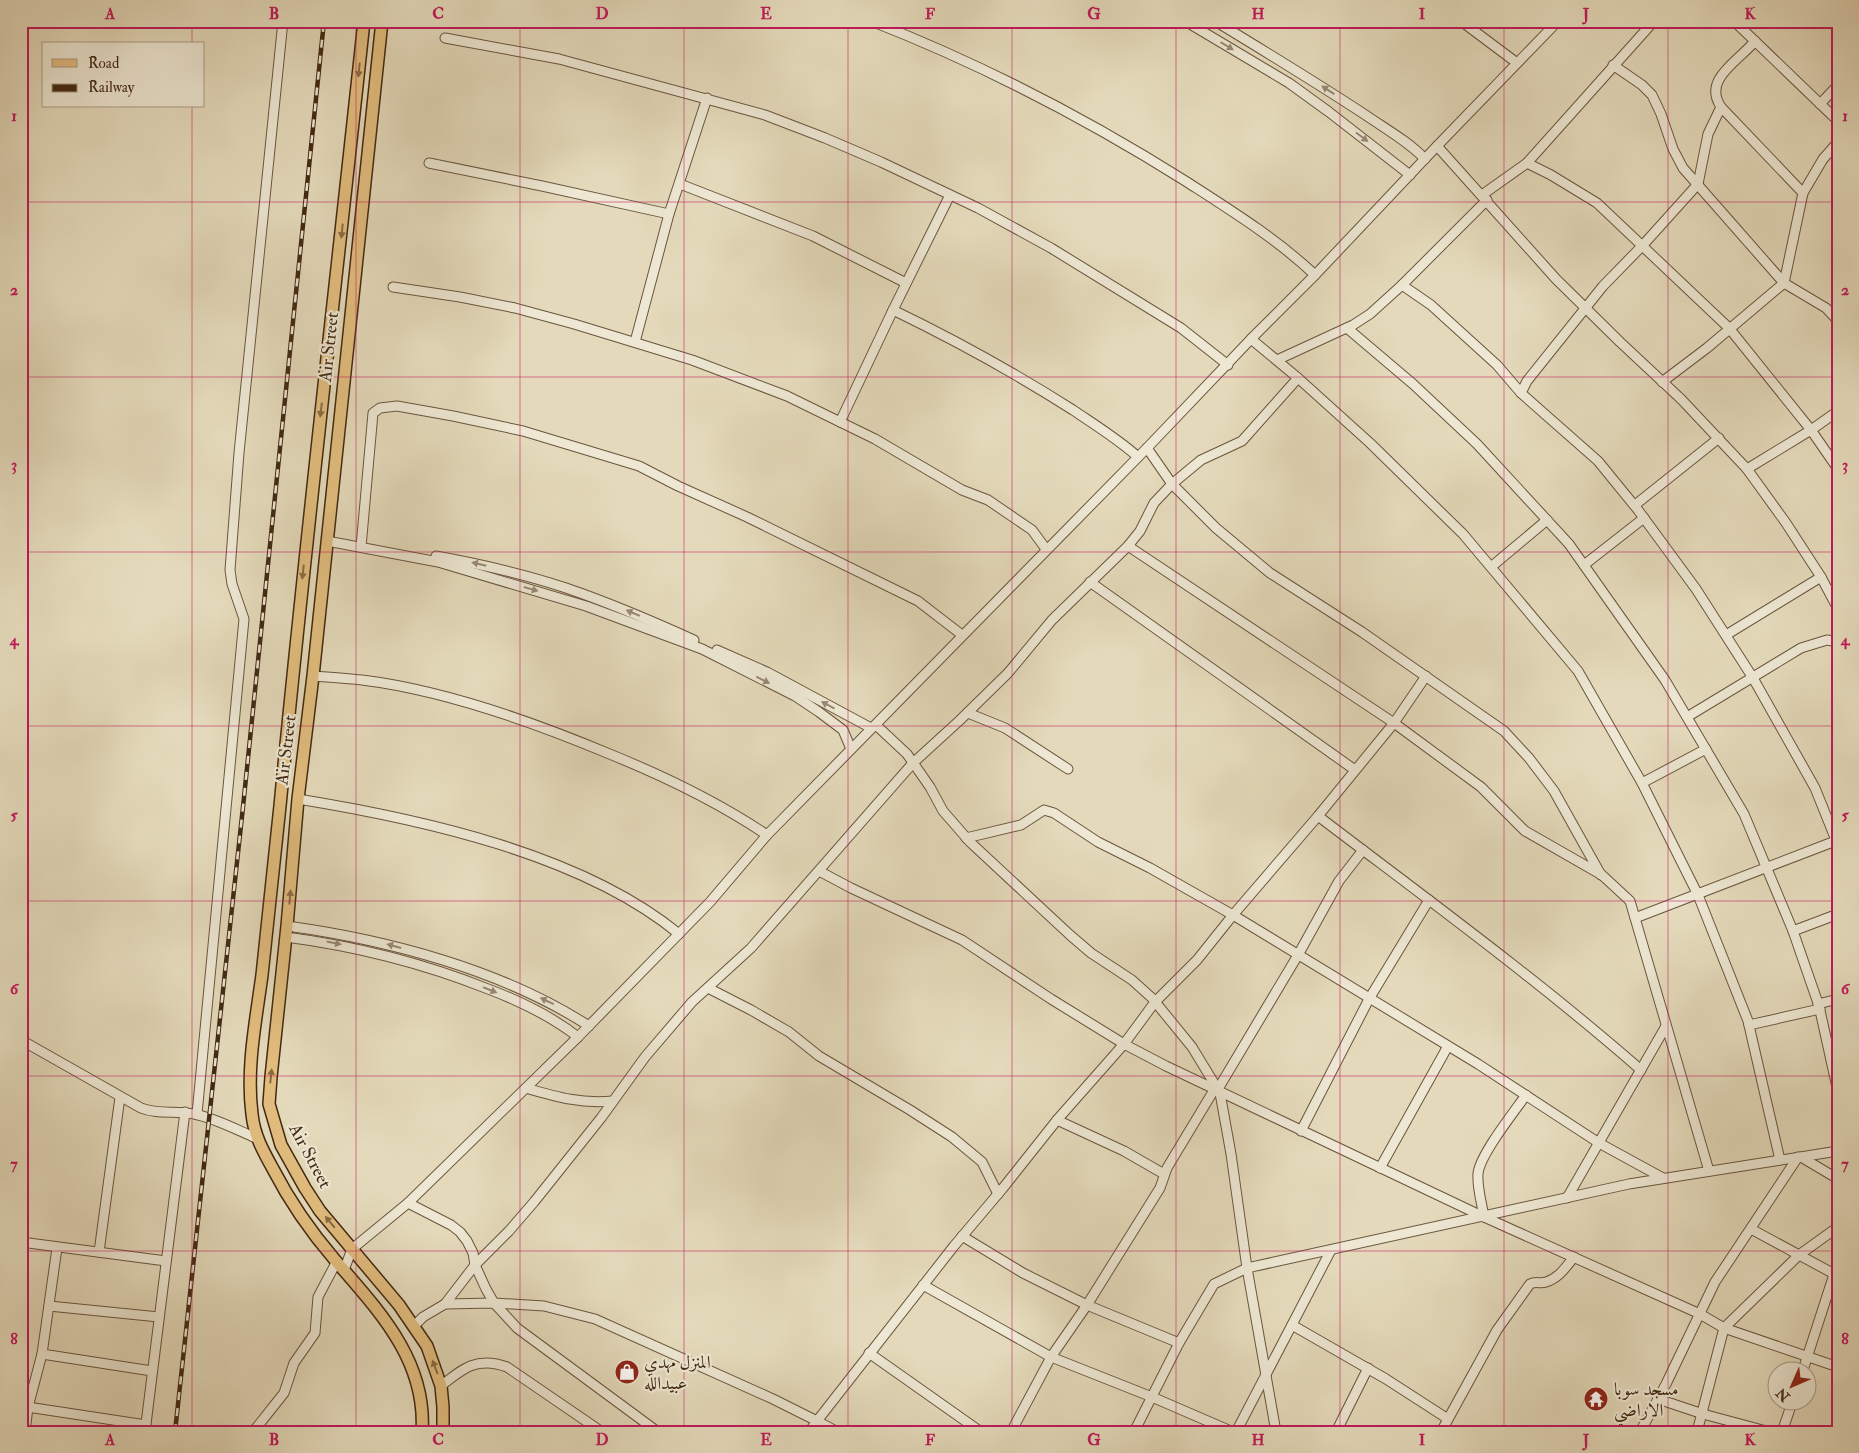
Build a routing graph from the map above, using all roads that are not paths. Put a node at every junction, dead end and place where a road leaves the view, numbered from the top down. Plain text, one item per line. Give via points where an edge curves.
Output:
1 (283, 21) edge
2 (364, 21) edge
3 (382, 21) edge
4 (871, 21) edge
5 (1185, 21) edge
6 (1215, 21) edge
7 (1461, 21) edge
8 (1558, 21) edge
9 (1654, 21) edge
10 (1734, 21) edge
11 (445, 38) dead end
12 (1755, 42) junction
13 (1517, 63) junction
14 (1613, 65) junction
15 (1838, 85) edge
16 (707, 98) junction
17 (1820, 104) junction
18 (1722, 107) junction
19 (1838, 121) edge
20 (1838, 142) edge
21 (1437, 146) junction
22 (1425, 159) junction
23 (429, 163) dead end
24 (1526, 163) junction
25 (1410, 175) junction
26 (680, 184) junction
27 (1698, 184) junction
28 (1803, 193) junction
29 (950, 195) junction
30 (1484, 198) junction
31 (669, 214) junction
32 (1643, 245) junction
33 (1316, 275) junction
34 (906, 283) junction
35 (1784, 283) junction
36 (1402, 285) junction
37 (393, 287) dead end
38 (1585, 308) junction
39 (893, 310) junction
40 (1838, 321) edge
41 (1347, 328) junction
42 (1729, 328) junction
43 (1251, 339) junction
44 (635, 342) junction
45 (1277, 360) junction
46 (1228, 365) junction
47 (1298, 378) junction
48 (1662, 382) junction
49 (1521, 393) junction
50 (1838, 411) edge
51 (840, 422) junction
52 (1811, 430) junction
53 (1719, 438) junction
54 (1148, 448) junction
55 (1138, 457) junction
56 (1747, 469) junction
57 (1838, 470) edge
58 (1172, 484) junction
59 (1634, 505) junction
60 (1644, 518) junction
61 (1547, 520) junction
62 (326, 541) junction
63 (1128, 546) junction
64 (363, 547) junction
65 (1046, 549) junction
66 (1584, 565) junction
67 (1491, 568) junction
68 (1821, 577) junction
69 (1090, 582) junction
70 (1837, 607) edge
71 (962, 635) junction
72 (1726, 635) junction
73 (1838, 642) edge
74 (313, 676) junction
75 (1426, 676) junction
76 (1753, 677) junction
77 (968, 712) junction
78 (1687, 717) junction
79 (1394, 723) junction
80 (873, 726) junction
81 (851, 749) junction
82 (1706, 749) junction
83 (913, 763) junction
84 (1068, 769) dead end
85 (1355, 770) junction
86 (1642, 783) junction
87 (298, 799) junction
88 (1318, 816) junction
89 (767, 835) junction
90 (966, 838) junction
91 (1837, 842) edge
92 (1363, 850) junction
93 (1766, 868) junction
94 (819, 871) junction
95 (1602, 875) junction
96 (1698, 895) junction
97 (1429, 900) junction
98 (1838, 914) edge
99 (1233, 915) junction
100 (1635, 918) junction
101 (287, 931) junction
102 (1793, 931) junction
103 (679, 934) junction
104 (1298, 955) junction
105 (708, 988) junction
106 (1369, 999) junction
107 (1838, 999) edge
108 (1155, 1002) junction
109 (1819, 1007) junction
110 (1749, 1025) junction
111 (589, 1026) junction
112 (1666, 1026) junction
113 (578, 1037) junction
114 (21, 1040) edge
115 (1124, 1044) junction
116 (1448, 1046) junction
117 (1641, 1070) junction
118 (526, 1088) junction
119 (1217, 1090) junction
120 (1838, 1092) edge
121 (1526, 1095) junction
122 (120, 1097) junction
123 (613, 1101) junction
124 (185, 1112) junction
125 (197, 1114) junction
126 (1056, 1120) junction
127 (1301, 1131) junction
128 (256, 1138) junction
129 (1599, 1142) junction
130 (1838, 1151) edge
131 (1799, 1157) junction
132 (1780, 1160) junction
133 (1380, 1168) junction
134 (1709, 1171) junction
135 (1164, 1174) junction
136 (1663, 1178) junction
137 (1838, 1179) edge
138 (998, 1194) junction
139 (1567, 1198) junction
140 (408, 1203) junction
141 (1484, 1217) junction
142 (1838, 1227) edge
143 (1751, 1229) junction
144 (962, 1236) junction
145 (21, 1242) edge
146 (57, 1248) junction
147 (352, 1249) junction
148 (1332, 1250) junction
149 (99, 1252) junction
150 (1799, 1255) junction
151 (1574, 1257) junction
152 (166, 1261) junction
153 (1838, 1262) edge
154 (340, 1265) junction
155 (475, 1265) junction
156 (1246, 1268) junction
157 (1836, 1276) edge
158 (923, 1285) junction
159 (494, 1303) junction
160 (444, 1304) junction
161 (1087, 1305) junction
162 (49, 1306) junction
163 (1700, 1314) junction
164 (159, 1317) junction
165 (1292, 1325) junction
166 (414, 1326) junction
167 (1724, 1328) junction
168 (1179, 1343) junction
169 (869, 1353) junction
170 (42, 1354) junction
171 (1051, 1357) junction
172 (1807, 1357) junction
173 (1806, 1360) edge
174 (1838, 1367) edge
175 (1368, 1368) junction
176 (152, 1371) junction
177 (1266, 1375) junction
178 (441, 1386) junction
179 (1152, 1397) junction
180 (1658, 1400) junction
181 (25, 1407) edge
182 (1790, 1410) edge
183 (1702, 1414) junction
184 (1448, 1419) junction
185 (816, 1421) junction
186 (145, 1428) edge
187 (25, 1432) edge
188 (253, 1432) edge
189 (422, 1432) edge
190 (443, 1432) edge
191 (602, 1432) edge
192 (658, 1432) edge
193 (809, 1432) edge
194 (838, 1432) edge
195 (981, 1432) edge
196 (1011, 1432) edge
197 (1134, 1432) edge
198 (1235, 1432) edge
199 (1276, 1432) edge
200 (1336, 1432) edge
201 (1441, 1432) edge
202 (1640, 1432) edge
203 (1697, 1432) edge
204 (1770, 1432) edge
205 (1782, 1432) edge

1 - 125 street via 239,453 230,570 244,619
2 -> 128 main road, Air Street via 253,1045 251,1097
3 - 62 main road, Air Street
4 - 33 street via 982,69 1128,145 1233,212
5 -> 25 street via 1289,83
22 -> 6 street via 1297,70
7 - 13 street
8 - 13 street
9 - 14 street
10 - 12 street
11 - 16 street via 559,59
12 - 17 street
12 - 18 street via 1720,75 1715,88 1716,99
13 - 21 street
14 - 24 street
14 - 27 street via 1652,95 1673,149 1683,168
15 - 17 street
16 - 26 street
16 - 29 street via 825,138
17 - 19 street
18 - 27 street via 1708,134
18 - 28 street
20 - 28 street via 1823,159
21 - 22 street
21 - 30 street
22 - 25 street
23 - 31 street
24 - 30 street
24 - 32 street via 1597,203
25 - 33 street
26 - 31 street
26 - 34 street via 813,236
27 - 32 street
27 - 35 street
28 - 35 street
29 - 34 street
29 - 46 street via 1051,248 1164,317
30 - 36 street
30 - 38 street
31 - 44 street
32 - 38 street
32 - 42 street
33 - 43 street
34 - 39 street
35 - 40 street via 1826,308
35 - 42 street
36 - 41 street via 1370,314
36 - 49 street via 1462,332
37 - 44 street via 515,308
38 - 48 street
38 - 49 street
39 - 51 street
39 - 55 street via 1033,385
41 - 45 street
41 - 61 street via 1477,444
42 - 48 street
42 - 52 street
43 - 45 street
43 - 46 street
44 - 51 street via 786,396
45 - 47 street
46 - 54 street
47 - 58 street via 1242,441 1201,460
47 - 67 street via 1463,534
48 - 53 street
49 - 59 street via 1598,461
50 - 52 street
51 - 65 street via 962,490 988,500 1032,530
52 - 56 street
52 - 57 street
53 - 56 street
53 - 59 street
54 - 55 street
54 - 58 street
55 - 65 street
56 - 68 street
58 - 63 street via 1154,503 1140,531
58 - 75 street via 1216,528 1270,573
59 - 60 street
60 - 66 street
60 - 72 street
61 - 66 street
61 - 67 street
62 - 64 street
62 - 74 main road, Air Street
63 - 69 street
63 - 79 street
64 - 71 street via 373,413 380,408 397,406 523,431 639,466 918,601
80 -> 64 street via 767,672 629,611 565,588 461,561 380,545
64 -> 81 street via 438,562 586,606 702,649 795,696 819,712 844,730
65 - 71 street
66 - 78 street via 1665,680
67 - 86 street via 1578,671
68 - 70 street
68 - 72 street
69 - 77 street
69 - 85 street
71 - 80 street
72 - 76 street
73 - 76 street via 1827,640 1801,648
74 - 87 main road, Air Street
74 - 89 street via 363,680 419,691 534,724 653,772 736,814
75 - 79 street
75 - 95 street via 1504,731 1529,758 1554,791
76 - 78 street
76 - 91 street via 1815,788
77 - 83 street
77 - 84 street via 1005,728
78 - 82 street
79 - 85 street
79 - 95 street via 1481,787 1525,831
80 - 81 street
80 - 83 street via 893,740
81 - 89 street
82 - 86 street
82 - 93 street via 1744,814
83 - 90 street via 943,811
83 - 94 street
85 - 88 street
86 - 96 street
101 -> 87 main road, Air Street
87 - 103 street via 414,821 512,849 618,894 654,914
88 - 92 street
88 - 99 street
89 - 103 street
90 - 99 street via 1020,825 1044,810
90 - 108 street via 1070,935 1132,980
91 - 93 street
92 - 97 street
92 - 104 street via 1340,880
93 - 96 street
93 - 102 street
94 - 105 street via 751,948
94 - 115 street via 962,940
95 - 100 street via 1630,901
96 - 100 street
96 - 110 street
97 - 106 street
97 - 117 street
98 - 102 street
99 - 104 street
99 - 108 street via 1197,960
100 - 112 street
111 -> 101 street via 557,1006 468,970 378,942 333,932
101 -> 113 street via 430,968 482,986 531,1007
147 -> 101 main road, Air Street via 320,1210 296,1173 281,1144 269,1104
102 - 109 street
103 - 111 street
104 - 106 street
104 - 119 street
105 - 123 street via 645,1057
105 - 138 street via 789,1032 819,1056 952,1137 982,1162
106 - 116 street
106 - 127 street
107 - 109 street
108 - 115 street
108 - 119 street via 1192,1047
109 - 110 street
109 - 120 street
110 - 132 street
111 - 113 street
112 - 117 street
112 - 134 street
113 - 118 street
114 - 122 street
115 - 119 street
115 - 126 street
116 - 121 street
116 - 133 street
117 - 129 street
118 - 123 street via 572,1101
118 - 140 street
119 - 127 street
119 - 135 street
119 - 156 street via 1231,1154
121 - 129 street
121 - 141 street via 1480,1166 1478,1175
122 - 124 street via 150,1112
122 - 149 street
123 - 155 street via 534,1202
124 - 125 street
124 - 152 street
125 - 128 street
126 - 135 street via 1124,1151
126 - 138 street
127 - 133 street
128 - 154 main road, Air Street via 283,1189
129 - 136 street
129 - 139 street
130 - 131 street
131 - 132 street
131 - 137 street
131 - 143 street
132 - 134 street
133 - 141 street
134 - 136 street
135 - 161 street via 1160,1188
136 - 139 street
138 - 144 street
139 - 141 street
140 - 147 street
140 - 155 street via 460,1232 473,1253
141 - 148 street
141 - 151 street
142 - 150 street
143 - 150 street
143 - 163 street via 1715,1282
144 - 158 street
144 - 161 street via 1023,1273
145 - 146 street
146 - 149 street
146 - 162 street
147 - 154 street
147 - 166 main road, Air Street
148 - 156 street
148 - 165 street
149 - 152 street
150 - 157 street
150 - 167 street
151 - 163 street
151 - 184 street via 1559,1275 1547,1282 1530,1284 1497,1330
152 - 164 street
153 - 157 street
154 - 188 street via 318,1297 315,1333 294,1363 284,1394
154 - 189 main road, Air Street via 402,1344 422,1402
155 - 159 street
155 - 160 street
156 - 168 street via 1214,1284
156 - 177 street
157 - 172 street
158 - 169 street
158 - 171 street
159 - 160 street
159 - 185 street via 544,1306 595,1319
159 - 192 street via 517,1328
160 - 166 street
161 - 168 street
161 - 171 street
162 - 164 street
162 - 170 street
163 - 167 street
163 - 180 street
164 - 176 street
165 - 175 street
165 - 177 street
178 -> 166 main road, Air Street via 427,1346
167 - 172 street
167 - 183 street
168 - 179 street
169 - 185 street
169 - 195 street
170 - 176 street
170 - 181 street
171 - 179 street
171 - 196 street
172 - 173 street
172 - 174 street
175 - 184 street
175 - 200 street
176 - 186 street
177 - 198 street
177 - 199 street
178 - 190 main road, Air Street
178 - 191 street via 471,1365 497,1363
179 - 197 street
179 - 198 street
180 - 183 street
180 - 202 street
181 - 186 street
181 - 187 street
182 - 205 street
183 - 203 street
183 - 204 street
184 - 201 street
185 - 193 street
185 - 194 street

